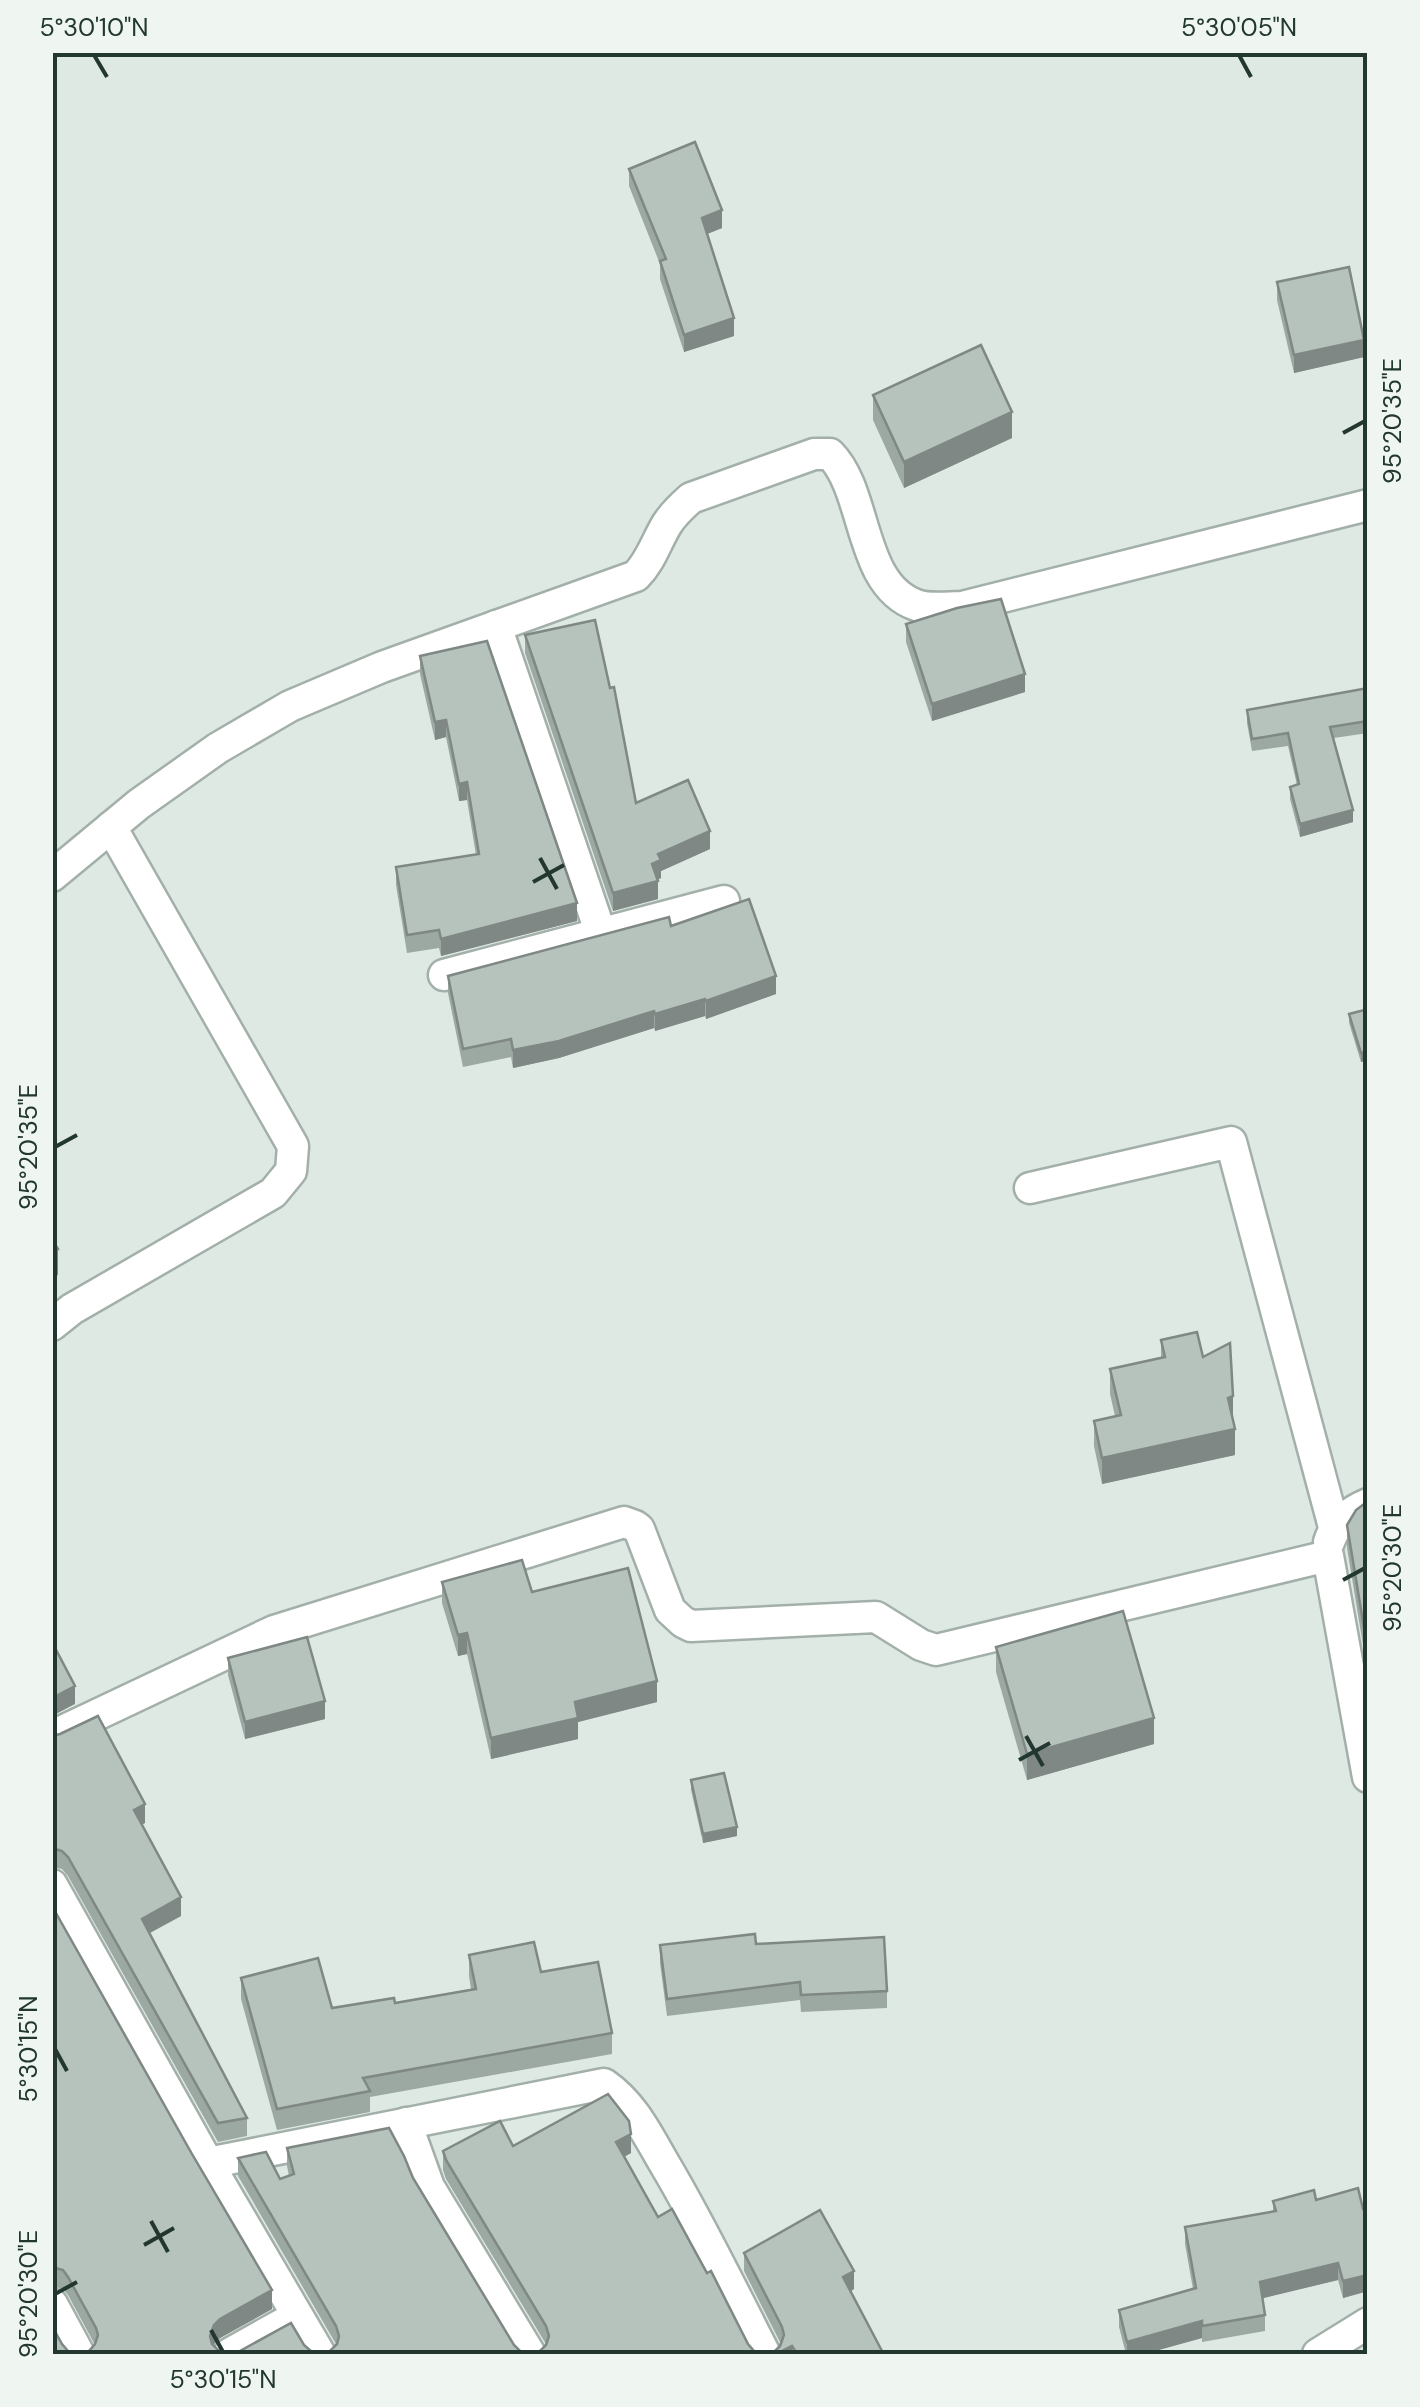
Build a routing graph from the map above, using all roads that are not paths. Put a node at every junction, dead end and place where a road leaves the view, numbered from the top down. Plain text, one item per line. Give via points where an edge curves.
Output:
1 (1368, 505) edge
2 (496, 626) junction
3 (111, 828) junction
4 (52, 876) edge
5 (724, 902) dead end
6 (601, 934) junction
7 (444, 975) edge
8 (1030, 1188) dead end
9 (52, 1325) edge
10 (1368, 1504) edge
11 (1331, 1541) junction
12 (52, 1736) edge
13 (1368, 1777) edge
14 (52, 1885) edge
15 (406, 2122) junction
16 (208, 2163) junction
17 (52, 2304) edge
18 (298, 2316) junction
19 (1368, 2323) edge
20 (80, 2354) edge
21 (229, 2354) edge
22 (320, 2354) edge
23 (530, 2354) edge
24 (765, 2354) edge
25 (1318, 2354) edge

1 - 2 street via 962,608 917,606 889,587 840,464 830,454 814,454 691,498 636,576
2 - 3 street via 290,706 218,748
2 - 6 street
3 - 4 street
3 - 9 street via 294,1146 291,1170 273,1193
5 - 6 street
6 - 7 street
8 - 11 street via 1231,1142
10 - 11 street
11 - 12 street via 936,1650 876,1617 691,1626 670,1610 639,1529 624,1522 274,1632
11 - 13 street
14 - 16 street
15 - 16 street
15 - 23 street via 429,2186
15 - 24 street via 604,2084 620,2095 650,2139
16 - 18 street
17 - 20 street
18 - 21 street
18 - 22 street
19 - 25 street

